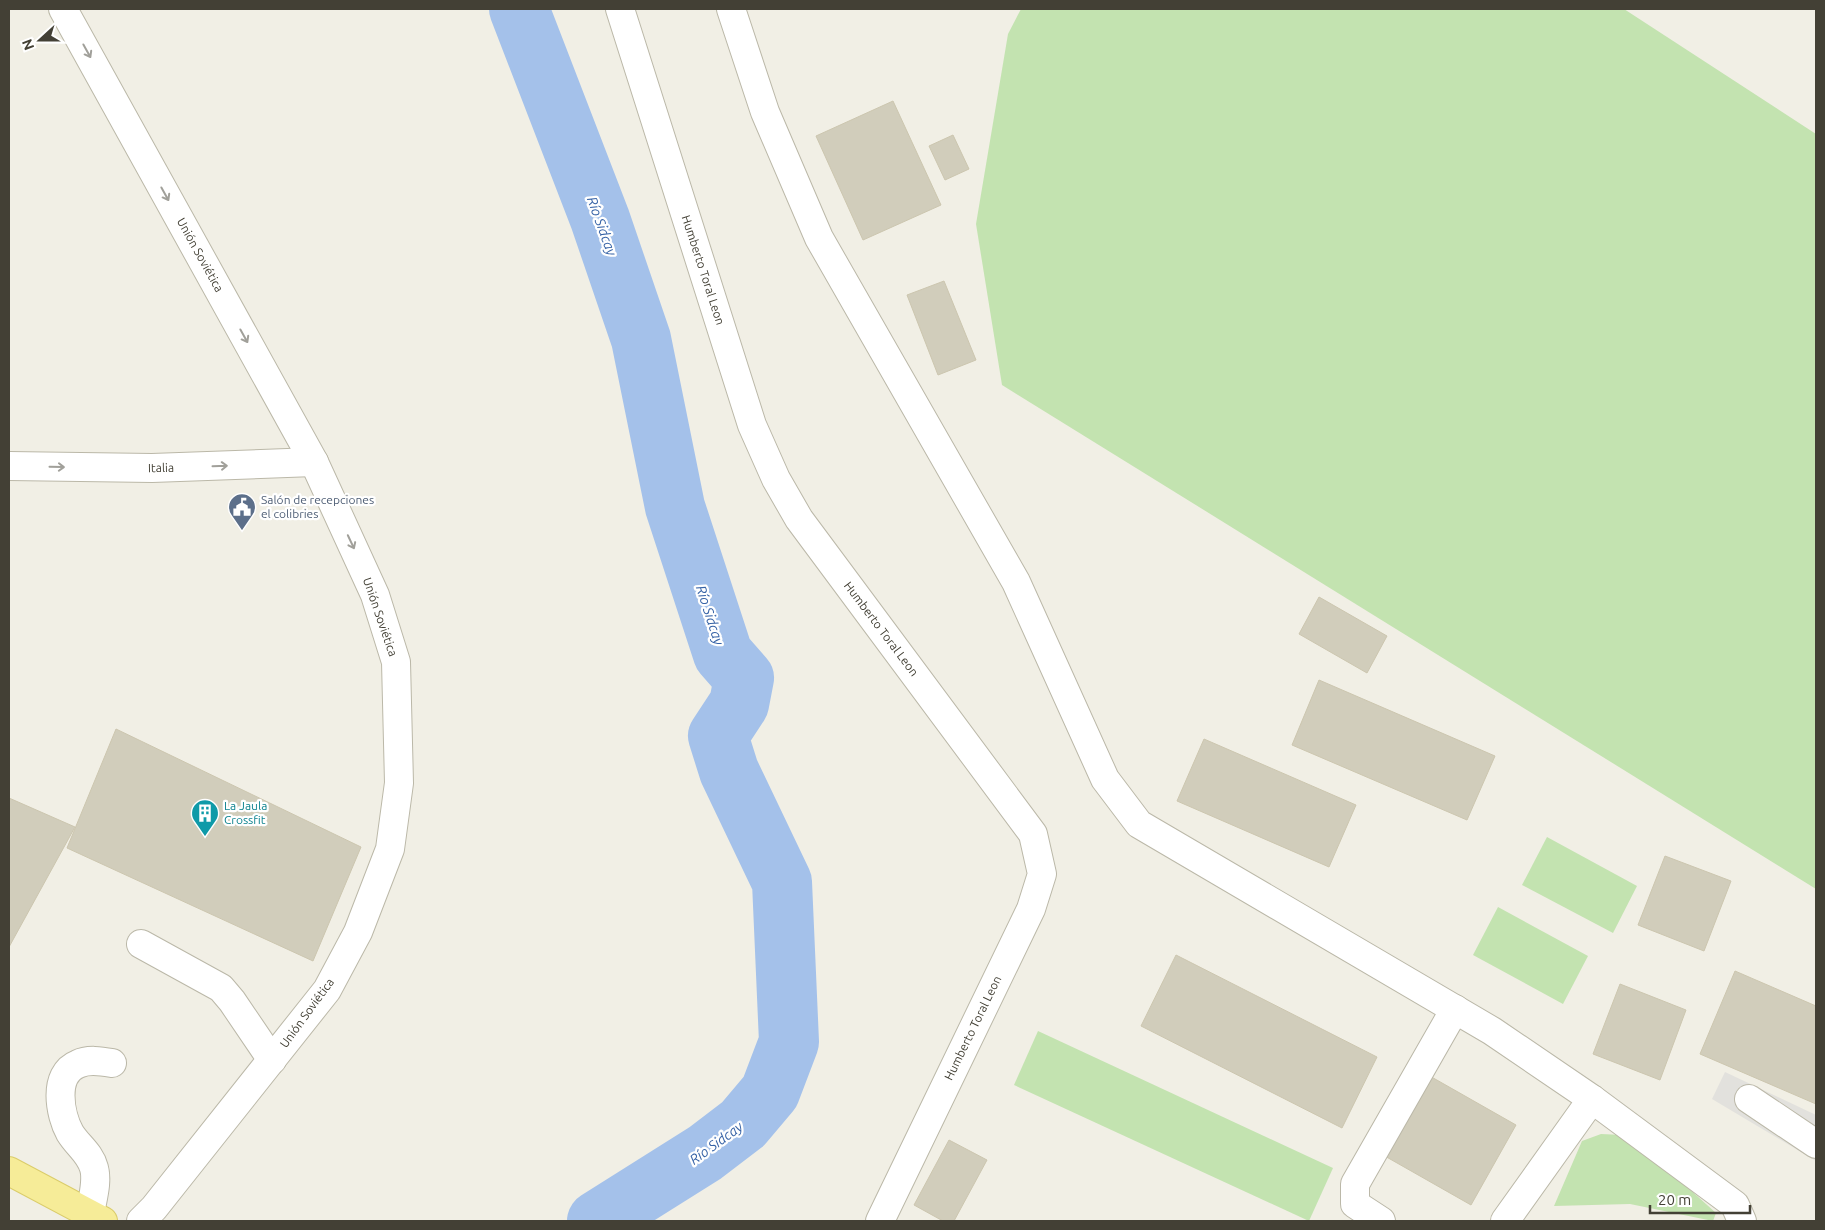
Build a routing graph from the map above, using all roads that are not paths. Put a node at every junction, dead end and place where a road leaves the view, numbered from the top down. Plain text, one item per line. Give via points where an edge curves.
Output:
1 (620, 9) edge
2 (731, 9) edge
3 (72, 11) edge
4 (314, 462) junction
5 (9, 466) edge
6 (141, 944) dead end
7 (1455, 1009) junction
8 (272, 1060) junction
9 (112, 1063) dead end
10 (1592, 1099) junction
11 (1749, 1099) dead end
12 (1816, 1144) edge
13 (9, 1171) edge
14 (96, 1218) edge
15 (141, 1221) edge
16 (880, 1221) edge
17 (1380, 1221) edge
18 (1505, 1221) edge
19 (1742, 1221) edge

1 - 16 street, Humberto Toral Leon via 752,425 776,479 799,519 1033,834 1042,874 1031,909
2 - 7 street via 765,112 819,238 1016,582 1105,779 1139,824
3 -> 4 street, Unión Soviética
5 -> 4 street, Italia via 152,468
4 -> 8 street, Unión Soviética via 375,595 396,662 399,783 390,849 358,932 327,990
6 - 8 street via 222,988
7 - 10 street
7 - 17 street via 1355,1184 1355,1204
8 - 15 street, Unión Soviética
9 - 14 street via 77,1064 64,1076 61,1091 62,1112 71,1134 88,1154 94,1170
10 - 18 street
10 - 19 street via 1735,1205
11 - 12 street
13 - 14 main road

